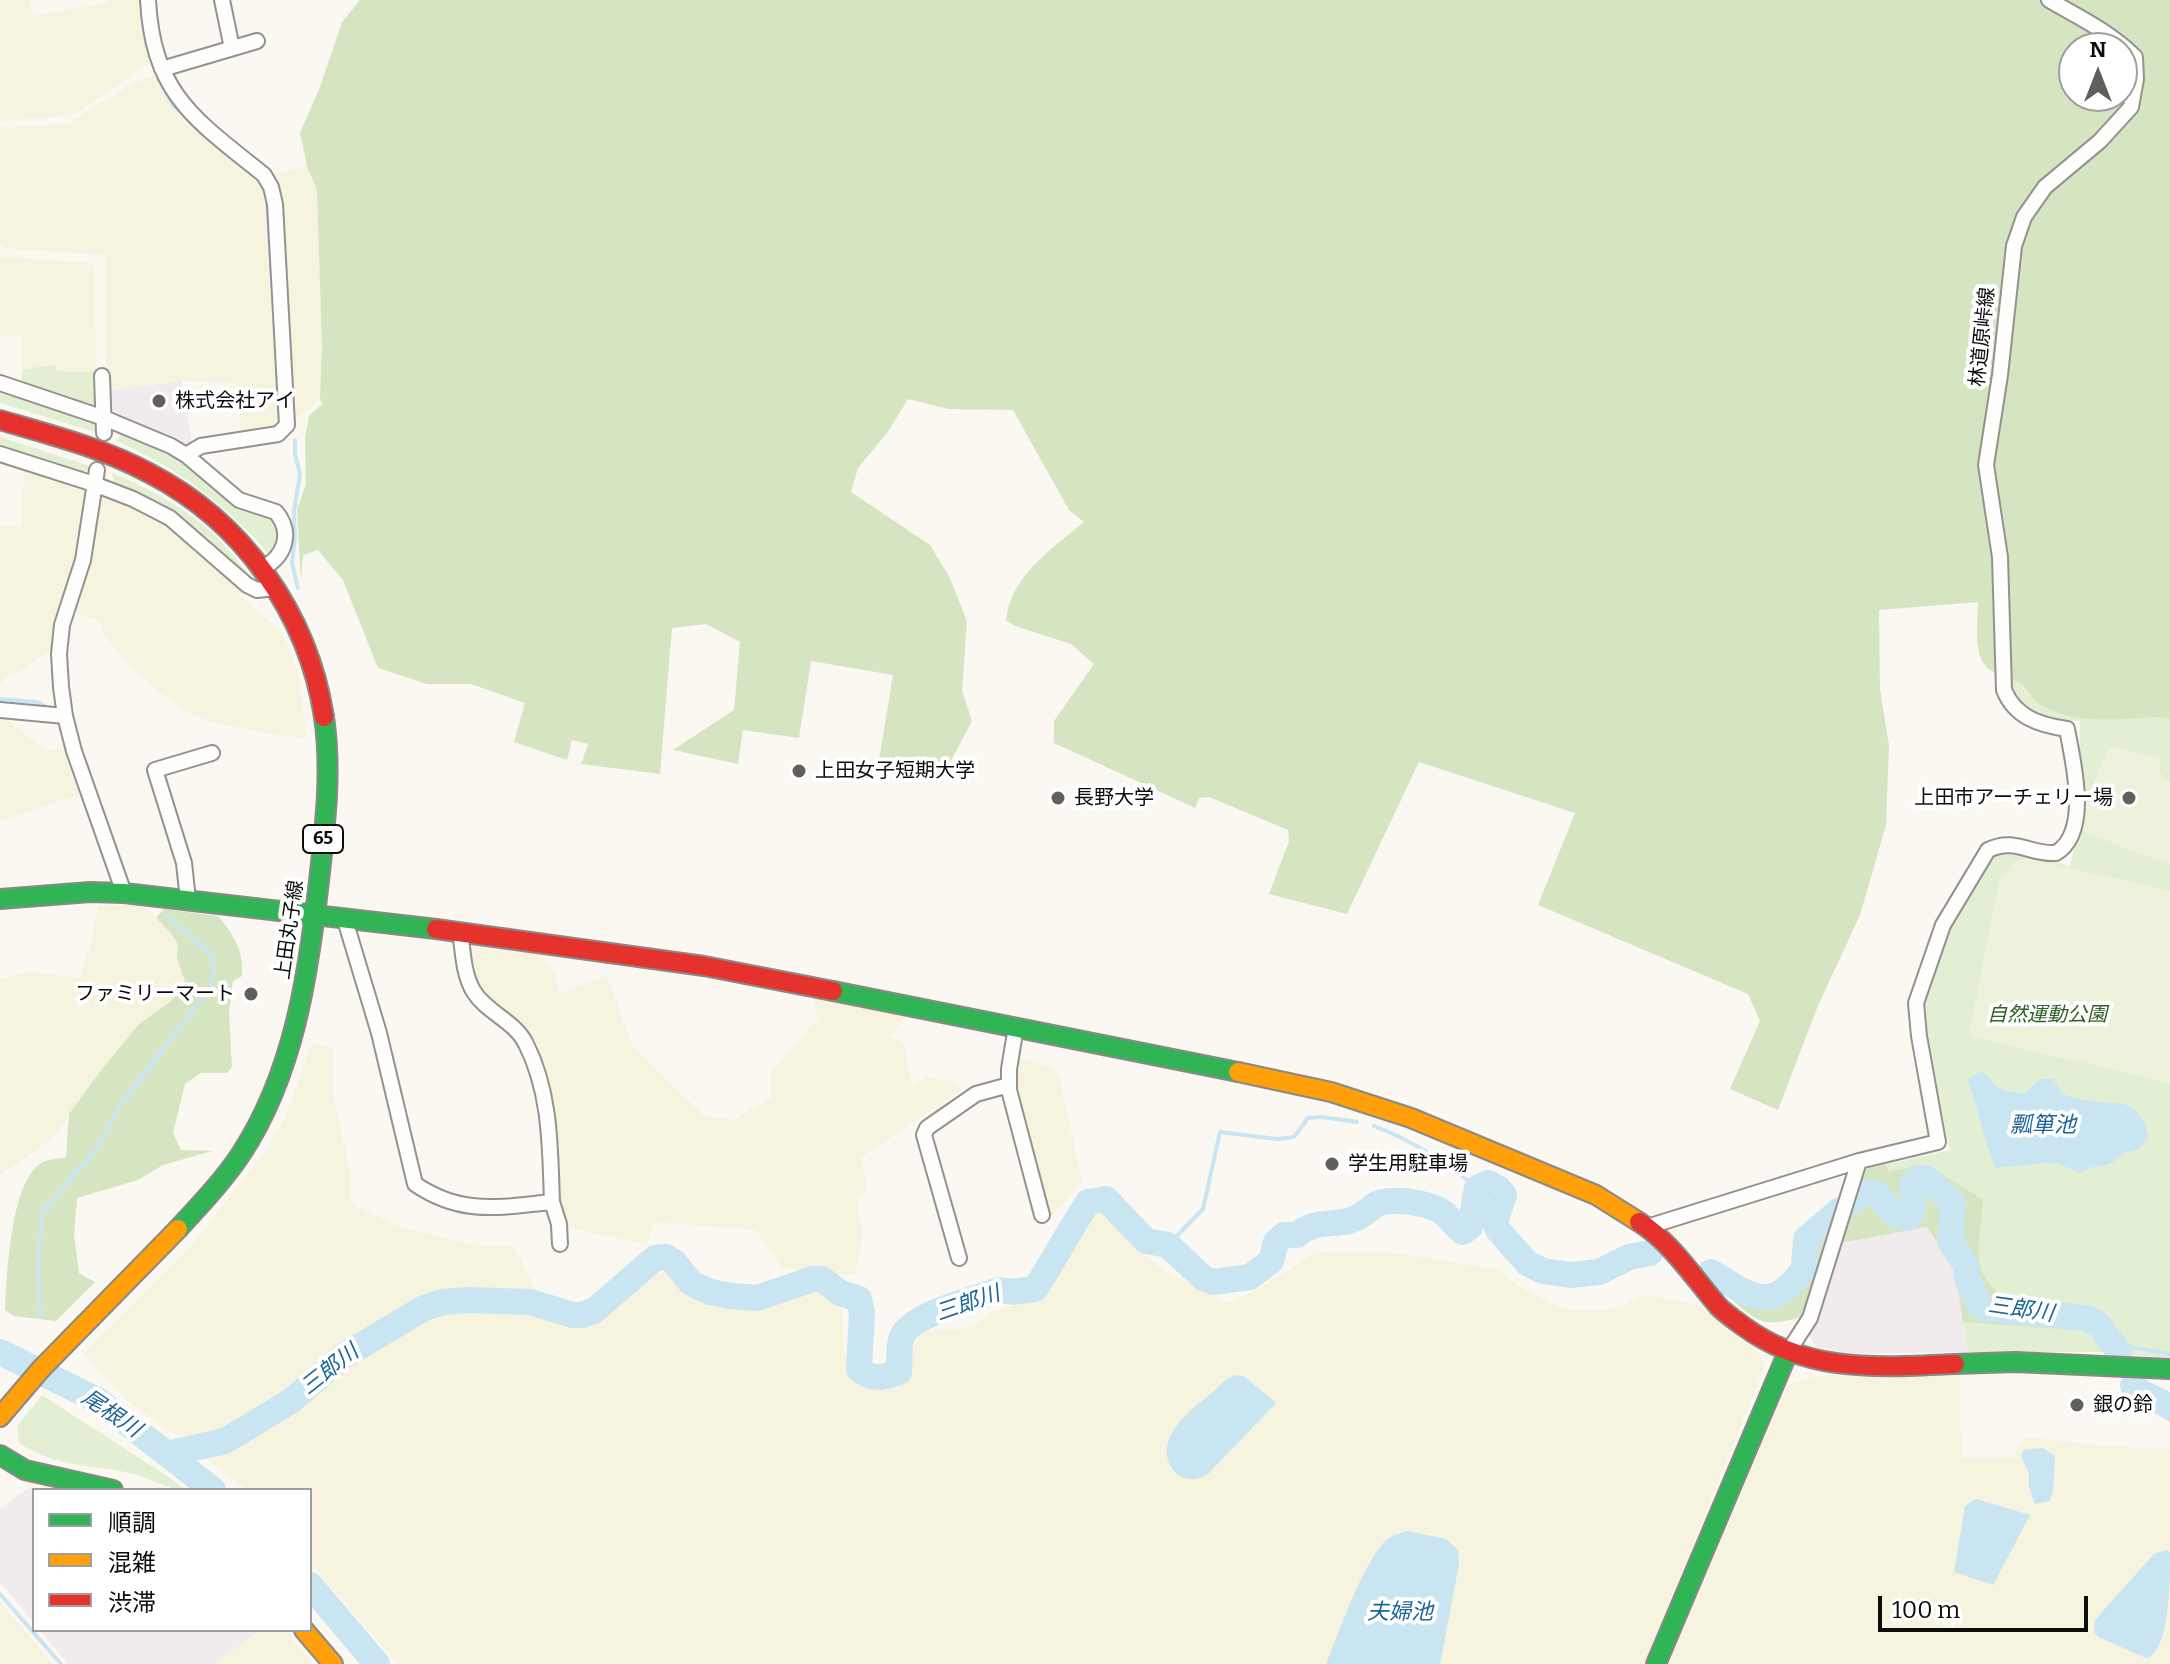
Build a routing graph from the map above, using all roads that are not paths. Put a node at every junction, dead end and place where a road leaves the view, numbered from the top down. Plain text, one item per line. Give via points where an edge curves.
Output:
1 (148, 0) edge
2 (222, 0) edge
3 (2049, 0) edge
4 (257, 41) dead end
5 (232, 48) junction
6 (162, 69) junction
7 (102, 376) dead end
8 (0, 383) edge
9 (0, 420) edge
10 (104, 426) junction
11 (0, 454) edge
12 (186, 455) junction
13 (96, 477) junction
14 (263, 568) junction
15 (276, 588) junction
16 (0, 710) edge
17 (65, 716) junction
18 (212, 753) dead end
19 (124, 893) junction
20 (0, 899) edge
21 (188, 900) junction
22 (315, 916) junction
23 (345, 920) junction
24 (460, 931) junction
25 (1016, 1027) junction
26 (1009, 1085) junction
27 (1859, 1161) junction
28 (552, 1202) junction
29 (1042, 1215) dead end
30 (1647, 1227) junction
31 (560, 1244) dead end
32 (959, 1258) dead end
33 (1788, 1352) junction
34 (2170, 1369) edge
35 (0, 1417) edge
36 (0, 1455) edge
37 (104, 1488) edge
38 (306, 1632) edge
39 (333, 1664) edge
40 (1656, 1664) edge

1 - 6 street via 153,45
2 - 5 street
3 - 27 street, 林道原峠線 via 2124,46 2135,57 2136,79 2131,107 2045,187 2024,217 2009,278 1986,465 2000,557 2004,690 2023,715 2067,729 2078,790 2071,839 2056,853 2001,844 1988,850 1943,925 1918,990 1916,1022 1938,1142
4 - 5 street
5 - 6 street
6 - 12 street via 191,115 264,175 271,187 289,419 278,434 201,446
7 - 10 street
8 - 10 street
9 - 14 street, 上田丸子線 / 65 via 99,451 153,475 222,524
10 - 12 street
11 - 13 street
12 - 14 street via 235,497 269,508 282,520 282,551
13 - 15 street via 170,518 247,585
13 - 17 street via 83,560 62,625
14 - 15 street, 上田丸子線 / 65
15 - 22 street, 上田丸子線 / 65 via 311,663 325,723 326,797
16 - 17 street
17 - 19 street
18 - 21 street via 155,770 184,863
19 - 20 street
19 - 21 street
21 - 22 street
22 - 23 street
22 - 35 street, 上田丸子線 / 65 via 293,1038 277,1087 250,1140 202,1204
23 - 24 street
23 - 28 street via 415,1184 433,1196 479,1209
24 - 25 street via 704,966
24 - 28 street via 475,994 520,1034 538,1074 548,1116
25 - 26 street
25 - 30 street via 1370,1103 1572,1183
26 - 29 street
26 - 32 street via 976,1094 924,1135
27 - 30 street
27 - 33 street via 1810,1318
28 - 31 street
30 - 33 street via 1722,1310
33 - 34 street via 1829,1364 1883,1367 2015,1362
33 - 40 street
36 - 37 street via 25,1470
38 - 39 street

